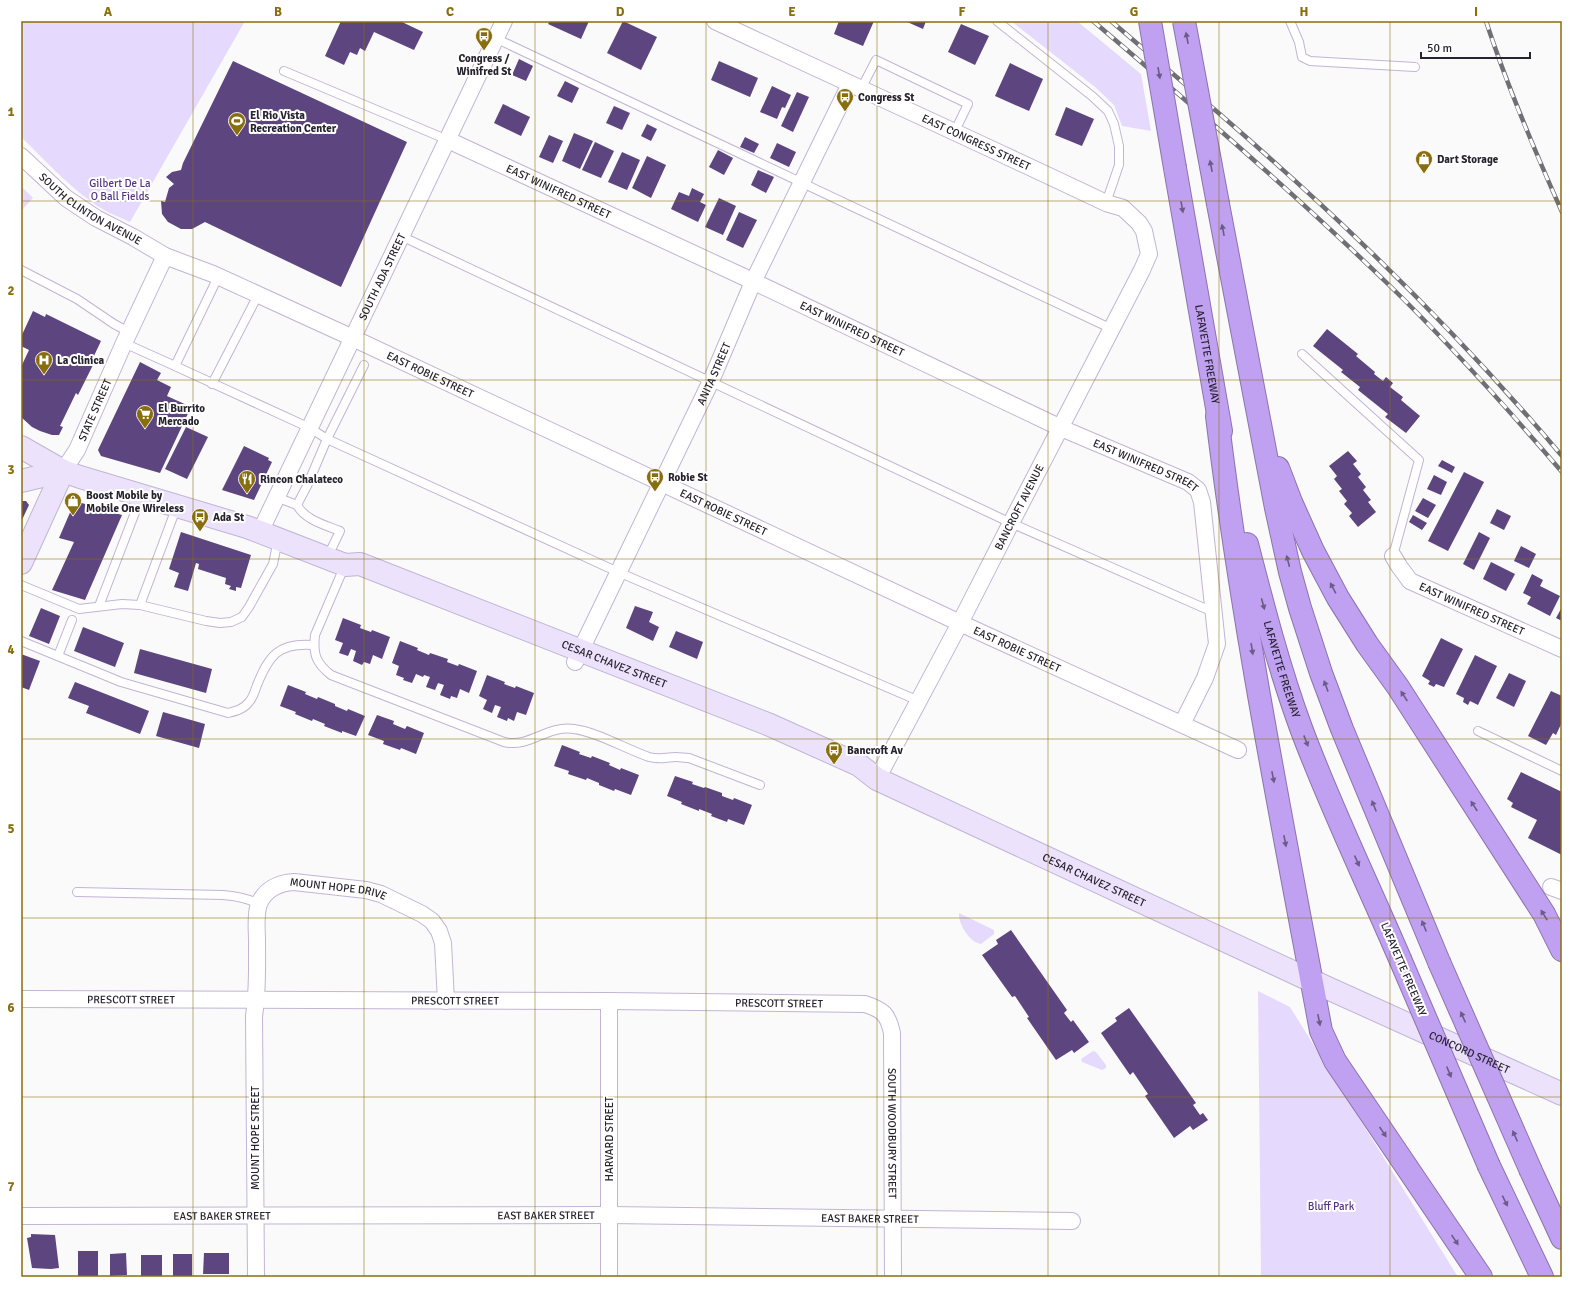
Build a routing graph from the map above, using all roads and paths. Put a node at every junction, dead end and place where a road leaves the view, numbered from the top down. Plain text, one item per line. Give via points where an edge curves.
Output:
1 (504, 21) edge
2 (715, 21) edge
3 (997, 21) edge
4 (1150, 21) edge
5 (1184, 21) edge
6 (1290, 21) edge
7 (495, 38) junction
8 (1415, 67) dead end
9 (284, 71) dead end
10 (855, 86) junction
11 (955, 131) junction
12 (448, 140) junction
13 (21, 156) edge
14 (802, 182) junction
15 (1106, 203) junction
16 (1144, 231) joint
17 (401, 236) junction
18 (165, 256) junction
19 (1228, 257) junction
20 (21, 270) edge
21 (218, 277) junction
22 (753, 282) junction
23 (258, 295) junction
24 (1112, 329) junction
25 (127, 337) junction
26 (352, 338) junction
27 (1302, 354) dead end
28 (364, 365) dead end
29 (175, 366) junction
30 (711, 381) junction
31 (212, 384) junction
32 (1217, 416) junction
33 (310, 428) junction
34 (1061, 428) junction
35 (326, 439) junction
36 (21, 447) edge
37 (63, 471) junction
38 (21, 481) edge
39 (662, 484) junction
40 (142, 495) junction
41 (276, 497) junction
42 (178, 506) junction
43 (297, 506) junction
44 (1011, 523) junction
45 (269, 535) junction
46 (1393, 556) joint
47 (336, 562) junction
48 (21, 563) edge
49 (618, 572) junction
50 (21, 585) edge
51 (140, 605) junction
52 (99, 606) junction
53 (1213, 612) junction
54 (72, 620) dead end
55 (960, 623) junction
56 (21, 641) edge
57 (314, 645) junction
58 (1562, 649) edge
59 (58, 656) junction
60 (578, 656) junction
61 (919, 701) junction
62 (1182, 724) junction
63 (1478, 731) dead end
64 (1238, 750) dead end
65 (1562, 771) edge
66 (877, 779) junction
67 (760, 785) dead end
68 (77, 892) dead end
69 (259, 904) junction
70 (1562, 950) edge
71 (1312, 981) junction
72 (21, 999) edge
73 (257, 999) junction
74 (446, 1001) junction
75 (609, 1001) junction
76 (886, 1014) joint
77 (1562, 1094) edge
78 (255, 1215) junction
79 (609, 1215) junction
80 (21, 1216) edge
81 (893, 1220) junction
82 (1072, 1222) dead end
83 (1562, 1238) edge
84 (256, 1277) edge
85 (609, 1277) edge
86 (893, 1277) edge
87 (1481, 1277) edge
88 (1542, 1277) edge

1 - 7 street, SOUTH ADA STREET
2 - 10 street, EAST CONGRESS STREET
3 - 15 lane via 1108,111 1119,146 1119,165
4 -> 32 highway, LAFAYETTE FREEWAY, bridge
19 -> 5 highway, bridge
6 - 8 lane via 1302,57 1310,62
7 - 12 street, SOUTH ADA STREET
7 - 14 lane
9 - 12 lane, EAST WINIFRED STREET
10 - 11 street, EAST CONGRESS STREET
10 - 11 lane via 876,60 968,104
10 - 14 street, ANITA STREET
11 - 15 street, EAST CONGRESS STREET
12 - 17 street, SOUTH ADA STREET
12 - 22 street, EAST WINIFRED STREET
13 - 18 street, SOUTH CLINTON AVENUE via 66,198 96,218
14 - 22 street, ANITA STREET
14 - 24 lane
15 - 16 street, EAST CONGRESS STREET via 1123,208
16 - 24 street, BANCROFT AVENUE via 1149,254
17 - 26 street, SOUTH ADA STREET
17 - 30 lane
18 - 21 street, EAST ROBIE STREET
18 - 25 street, STATE STREET
70 -> 19 highway via 1544,914 1398,687 1367,644 1313,551 1277,465
83 -> 19 highway, bridge via 1439,962 1321,673 1288,565
20 - 25 lane via 77,299 114,324
21 - 23 street, EAST ROBIE STREET
21 - 29 lane
22 - 30 street, ANITA STREET
22 - 34 street, EAST WINIFRED STREET
23 - 26 street, EAST ROBIE STREET
23 - 31 lane
24 - 34 street, BANCROFT AVENUE
25 - 29 lane
25 - 37 street, STATE STREET via 77,450
26 - 33 street, SOUTH ADA STREET
26 - 39 street, EAST ROBIE STREET
27 - 46 lane via 1419,460
28 - 35 lane
29 - 31 lane
30 - 39 street, ANITA STREET
30 - 44 lane
31 - 33 lane
32 -> 71 highway via 1228,510 1272,769
32 -> 88 highway, LAFAYETTE FREEWAY, bridge via 1255,575 1285,682 1303,734 1489,1166
33 - 35 lane
33 - 41 street, SOUTH ADA STREET
34 - 44 street, BANCROFT AVENUE
34 - 53 street, EAST WINIFRED STREET via 1188,482 1198,490 1202,502
35 - 43 lane
35 - 49 lane
36 - 37 main road, CESAR CHAVEZ STREET
37 - 38 main road
37 - 40 main road, CESAR CHAVEZ STREET
37 - 48 main road, STATE STREET
39 - 49 street, ANITA STREET
39 - 55 street, EAST ROBIE STREET
40 - 42 main road, CESAR CHAVEZ STREET
40 - 52 lane
41 - 43 lane
41 - 45 street, SOUTH ADA STREET
42 - 45 main road, CESAR CHAVEZ STREET
42 - 51 lane
43 - 47 lane via 300,512 316,522 340,531
44 - 53 lane
44 - 55 street, BANCROFT AVENUE
45 - 47 main road, CESAR CHAVEZ STREET
45 - 51 lane via 273,564 249,607 237,620 206,622
46 - 58 street, EAST WINIFRED STREET via 1410,581
47 - 57 lane
47 - 60 main road, CESAR CHAVEZ STREET via 360,564
49 - 60 street, ANITA STREET
49 - 61 lane
50 - 52 lane via 79,609
51 - 52 lane
53 - 62 street, EAST WINIFRED STREET via 1217,644 1205,678
54 - 59 lane
55 - 61 street, BANCROFT AVENUE
55 - 62 street, EAST ROBIE STREET
56 - 59 lane
57 - 59 lane via 288,647 274,654 265,665 250,702 239,710 228,713 121,682
57 - 67 lane via 315,656 322,668 332,676 504,742 525,742 555,730 575,728 650,757 688,758
60 - 66 main road, CESAR CHAVEZ STREET via 770,725 859,765
61 - 66 street, BANCROFT AVENUE
62 - 64 street, EAST ROBIE STREET
63 - 65 lane
66 - 71 main road, CESAR CHAVEZ STREET
68 - 69 lane via 238,896
69 - 73 street
69 - 74 street, MOUNT HOPE DRIVE via 272,887 294,882 366,890 381,894 422,914 436,926 443,943
71 - 77 main road, CONCORD STREET
71 -> 87 highway via 1321,1031 1335,1061
72 - 73 street, PRESCOTT STREET
73 - 74 street, PRESCOTT STREET
73 - 78 street, MOUNT HOPE STREET via 254,1016
74 - 75 street, PRESCOTT STREET
75 - 76 street, PRESCOTT STREET via 865,1004
75 - 79 street, HARVARD STREET
76 - 81 street, SOUTH WOODBURY STREET via 892,1033
78 - 79 street, EAST BAKER STREET
78 - 80 street, EAST BAKER STREET
78 - 84 street, MOUNT HOPE STREET
79 - 81 street, EAST BAKER STREET
79 - 85 street, HARVARD STREET
81 - 82 street, EAST BAKER STREET
81 - 86 street, SOUTH WOODBURY STREET

